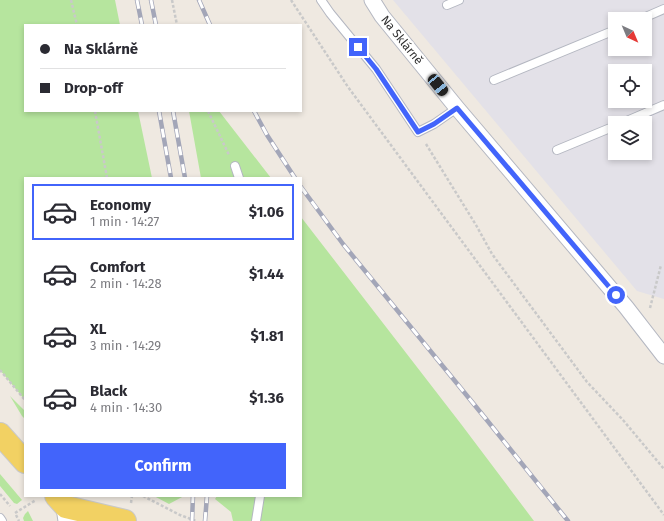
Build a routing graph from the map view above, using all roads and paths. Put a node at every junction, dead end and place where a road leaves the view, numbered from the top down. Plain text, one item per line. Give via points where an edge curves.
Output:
1 (71, 0) edge
2 (172, 0) edge
3 (291, 0) edge
4 (321, 0) edge
5 (372, 0) edge
6 (459, 0) edge
7 (447, 5) dead end
8 (664, 9) edge
9 (652, 14) edge
10 (77, 24) edge
11 (177, 24) edge
12 (608, 33) edge
13 (494, 80) dead end
14 (664, 105) edge
15 (457, 108) junction
16 (95, 112) edge
17 (208, 112) edge
18 (638, 116) edge
19 (608, 129) edge
20 (418, 132) junction
21 (557, 150) dead end
22 (235, 166) joint
23 (107, 177) edge
24 (239, 177) edge
25 (660, 265) dead end
26 (653, 296) dead end
27 (664, 356) edge
28 (0, 370) edge
29 (24, 399) edge
30 (0, 434) edge
31 (24, 461) edge
32 (664, 469) edge
33 (145, 497) edge
34 (260, 497) edge
35 (57, 506) edge
36 (15, 513) dead end
37 (664, 515) edge
38 (0, 518) edge
39 (2, 521) edge
40 (125, 521) edge
41 (196, 521) edge
42 (256, 521) edge

1 - 10 path
2 - 11 path
3 - 37 path via 348,86
4 - 20 lane via 376,69
5 - 15 street, Na Sklárně via 382,16
6 - 7 lane
8 - 9 lane
12 - 13 lane
14 - 18 lane
15 - 20 lane
15 - 27 street, Na Sklárně via 626,307
16 - 23 path
17 - 22 path
19 - 21 lane
20 - 32 path via 492,254 586,382 623,420
22 - 24 lane
25 - 26 path
28 - 29 path
30 - 31 main road
33 - 41 path via 180,516
34 - 42 lane
35 - 36 path
35 - 40 main road
38 - 39 lane

